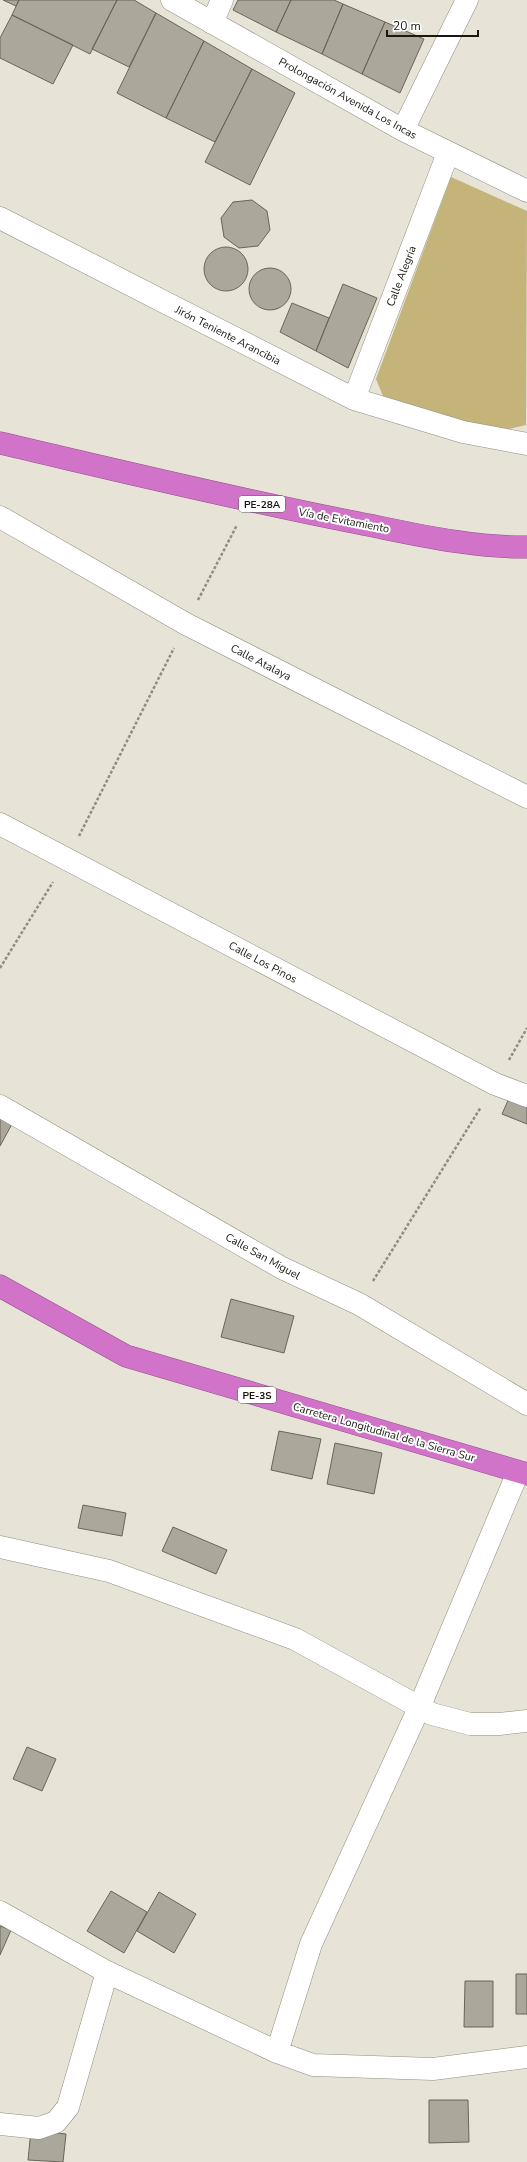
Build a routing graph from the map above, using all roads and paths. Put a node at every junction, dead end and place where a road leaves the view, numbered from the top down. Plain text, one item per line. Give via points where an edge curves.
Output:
1 (172, 0) edge
2 (222, 0) edge
3 (467, 0) edge
4 (212, 23) junction
5 (403, 130) junction
6 (448, 153) junction
7 (527, 191) edge
8 (0, 218) edge
9 (354, 399) junction
10 (0, 443) edge
11 (527, 444) edge
12 (250, 502) junction
13 (0, 517) edge
14 (527, 547) edge
15 (186, 624) junction
16 (527, 797) edge
17 (0, 824) edge
18 (67, 859) junction
19 (0, 968) edge
20 (527, 1028) edge
21 (495, 1084) junction
22 (527, 1096) edge
23 (0, 1106) edge
24 (0, 1286) edge
25 (359, 1304) junction
26 (527, 1404) edge
27 (522, 1473) edge
28 (0, 1547) edge
29 (419, 1708) junction
30 (527, 1721) edge
31 (0, 1912) edge
32 (107, 1972) junction
33 (277, 2052) junction
34 (527, 2057) edge
35 (0, 2124) edge

1 - 4 street, Prolongación Avenida Los Incas
2 - 4 street
3 - 5 street
4 - 5 street, Prolongación Avenida Los Incas
5 - 6 street, Prolongación Avenida Los Incas
6 - 7 street, Prolongación Avenida Los Incas
6 - 9 street, Calle Alegría
8 - 9 street, Jirón Teniente Arancibia
9 - 11 street, Jirón Teniente Arancibia via 463,432
10 - 12 highway, Vía de Evitamiento / PE-28A
12 - 14 highway, Vía de Evitamiento / PE-28A via 468,543 500,548
12 - 15 path
13 - 15 street, Calle Atalaya
15 - 16 street, Calle Atalaya
15 - 18 path
17 - 18 street, Calle Los Pinos
18 - 19 path
18 - 21 street, Calle Los Pinos
20 - 21 path
21 - 22 street, Calle Los Pinos
21 - 25 path
23 - 25 street, Calle San Miguel via 282,1268
24 - 27 highway, Carretera Longitudinal de la Sierra Sur / PE-3S via 126,1356
25 - 26 street, Calle San Miguel
27 - 29 street
28 - 29 street via 109,1571 294,1639
29 - 30 street via 470,1724
29 - 33 street via 311,1944
31 - 32 street
32 - 33 street
32 - 35 street via 68,2107 56,2122 39,2128
33 - 34 street via 313,2066 433,2068

